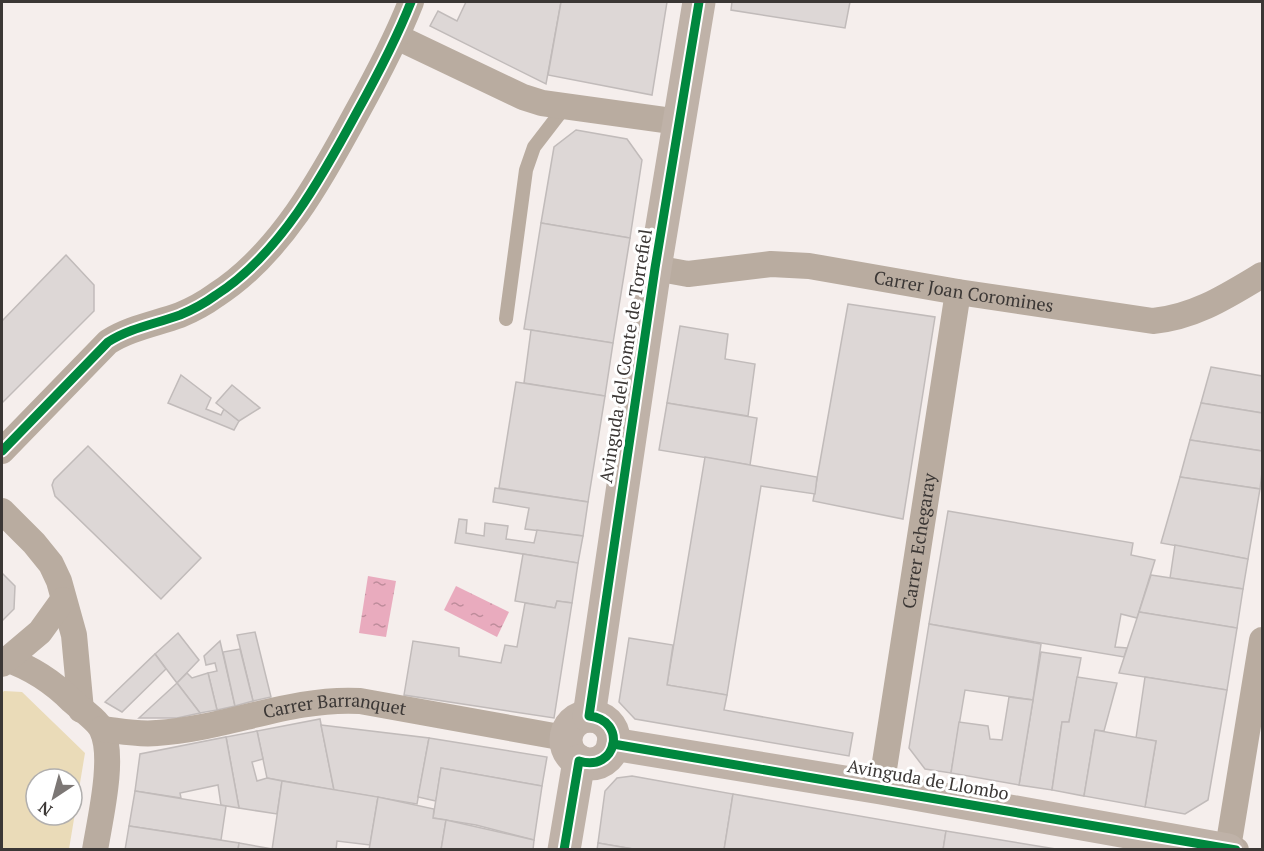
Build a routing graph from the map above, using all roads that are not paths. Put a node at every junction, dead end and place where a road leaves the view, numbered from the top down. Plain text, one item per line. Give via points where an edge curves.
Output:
1 (411, 2) edge
2 (699, 2) edge
3 (397, 37) junction
4 (564, 108) junction
5 (679, 122) junction
6 (655, 268) junction
7 (1263, 274) edge
8 (958, 292) junction
9 (506, 319) dead end
10 (2, 451) edge
11 (2, 511) edge
12 (63, 600) junction
13 (1263, 640) edge
14 (4, 662) edge
15 (81, 710) junction
16 (589, 716) junction
17 (102, 729) junction
18 (613, 744) junction
19 (572, 750) junction
20 (881, 788) junction
21 (95, 849) edge
22 (564, 849) edge
23 (1231, 849) edge

1 - 3 street
2 - 5 street, Avinguda del Comte de Torrefiel
3 - 4 street via 523,97
3 - 10 street via 332,160 306,200 254,264 217,295 181,315 108,342
4 - 5 street
4 - 9 lane via 534,147 526,170
5 - 6 street, Avinguda del Comte de Torrefiel
6 - 8 street, Carrer Joan Coromines via 688,274 771,264 809,266
6 - 16 street, Avinguda del Comte de Torrefiel
7 - 8 street, Carrer Joan Coromines via 1214,304 1170,320 1153,321
8 - 20 street, Carrer Echegaray
11 - 12 street via 51,564
12 - 14 street via 40,632
12 - 15 street via 74,635
13 - 23 street
14 - 15 street via 25,666 43,676
15 - 17 street
16 - 18 street via 608,724
16 - 19 street via 570,725
17 - 19 street, Carrer Barranquet via 141,734 176,732 304,704 341,700 360,701
17 - 21 street via 108,758
18 - 19 street via 601,761 586,764
18 - 20 street, Avinguda de Llombo
19 - 22 street
20 - 23 street, Avinguda de Llombo

